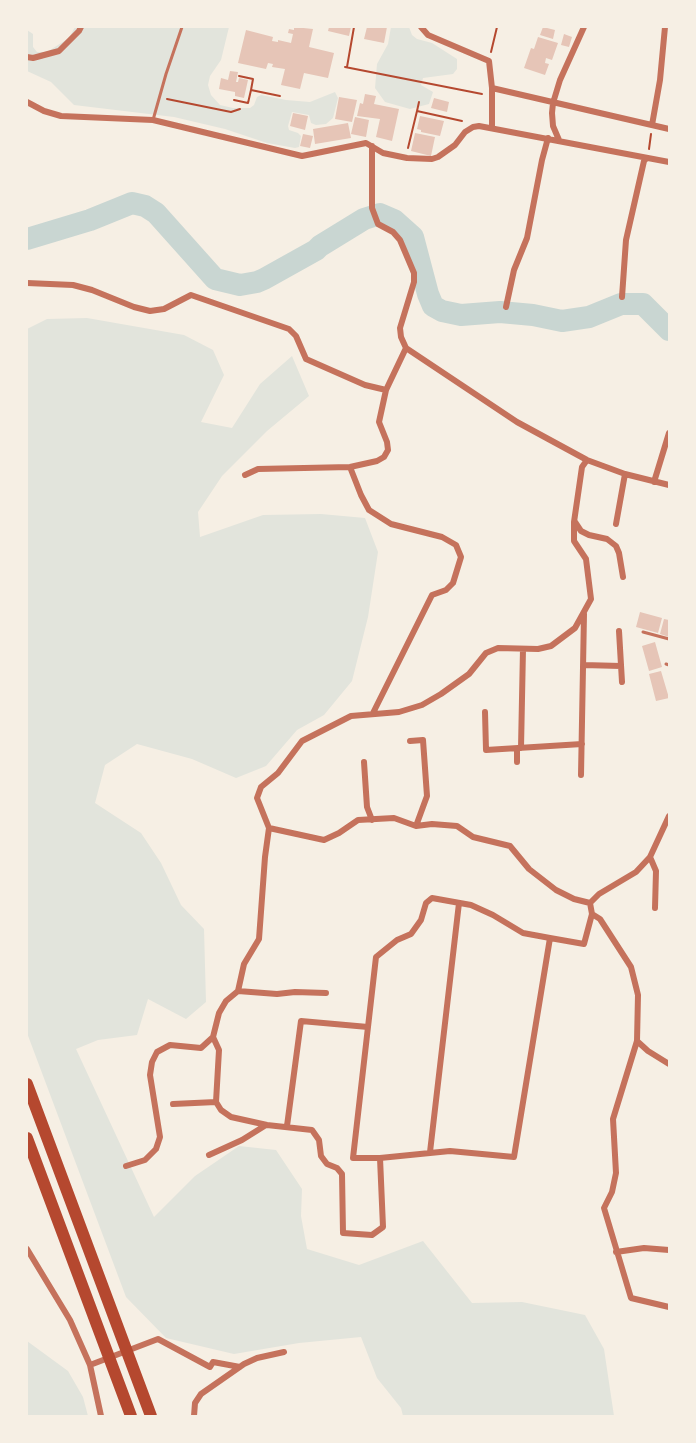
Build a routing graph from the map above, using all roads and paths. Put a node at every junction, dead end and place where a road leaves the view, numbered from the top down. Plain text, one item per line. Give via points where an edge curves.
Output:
1 (81, 27) edge
2 (182, 27) edge
3 (354, 27) edge
4 (421, 27) edge
5 (497, 27) edge
6 (584, 27) edge
7 (665, 27) edge
8 (27, 57) edge
9 (489, 61) junction
10 (347, 67) dead end
11 (239, 76) dead end
12 (492, 88) junction
13 (251, 90) junction
14 (280, 96) dead end
15 (160, 97) junction
16 (234, 100) dead end
17 (27, 102) edge
18 (419, 102) dead end
19 (553, 103) junction
20 (240, 109) dead end
21 (417, 111) junction
22 (153, 120) junction
23 (652, 125) junction
24 (473, 127) junction
25 (492, 128) junction
26 (669, 129) edge
27 (651, 135) dead end
28 (548, 138) junction
29 (559, 140) junction
30 (650, 142) dead end
31 (372, 146) junction
32 (406, 157) junction
33 (647, 158) junction
34 (669, 162) edge
35 (27, 283) edge
36 (622, 297) dead end
37 (506, 307) dead end
38 (406, 348) junction
39 (386, 390) junction
40 (669, 433) edge
41 (587, 460) junction
42 (351, 467) junction
43 (625, 474) junction
44 (245, 475) dead end
45 (654, 482) junction
46 (669, 485) edge
47 (574, 522) junction
48 (616, 524) dead end
49 (623, 576) dead end
50 (584, 613) junction
51 (619, 631) dead end
52 (643, 632) dead end
53 (669, 639) edge
54 (523, 649) junction
55 (583, 665) junction
56 (621, 666) junction
57 (622, 682) dead end
58 (485, 712) dead end
59 (373, 713) junction
60 (410, 741) dead end
61 (582, 744) junction
62 (519, 748) junction
63 (364, 762) dead end
64 (517, 762) dead end
65 (581, 775) dead end
66 (669, 816) edge
67 (372, 820) junction
68 (416, 826) junction
69 (269, 828) junction
70 (650, 857) junction
71 (459, 903) junction
72 (590, 903) junction
73 (656, 908) dead end
74 (592, 914) junction
75 (550, 938) junction
76 (238, 990) junction
77 (326, 993) dead end
78 (368, 1027) junction
79 (213, 1037) junction
80 (637, 1041) junction
81 (669, 1064) edge
82 (27, 1084) edge
83 (216, 1102) junction
84 (173, 1104) dead end
85 (267, 1125) junction
86 (287, 1126) junction
87 (27, 1138) edge
88 (430, 1152) junction
89 (209, 1155) dead end
90 (380, 1158) junction
91 (126, 1166) dead end
92 (27, 1249) edge
93 (669, 1250) edge
94 (616, 1252) junction
95 (669, 1307) edge
96 (284, 1352) dead end
97 (90, 1365) junction
98 (240, 1367) junction
99 (101, 1416) edge
100 (131, 1416) edge
101 (152, 1416) edge
102 (194, 1416) edge

1 - 8 street via 59,51
2 - 15 lane
3 - 10 path
4 - 9 street via 428,35
5 - 9 path
6 - 19 street
7 - 23 street
9 - 12 street
11 - 13 path via 253,80
12 - 19 street
12 - 25 street
13 - 14 path
13 - 16 path via 248,103
15 - 20 path via 231,112
15 - 22 lane
17 - 22 street via 61,116
18 - 21 path
19 - 23 street
19 - 29 street via 553,126
21 - 24 path
21 - 32 path
22 - 31 street via 302,156 366,143
23 - 26 street
24 - 25 street
24 - 32 street via 438,157
25 - 28 street
27 - 30 path
28 - 29 street
28 - 37 street via 527,238 514,270
29 - 33 street
31 - 32 street via 383,153
31 - 38 street via 372,208 378,224 400,240 414,273 400,328
33 - 34 street
33 - 36 street via 626,240
35 - 39 street via 73,285 150,311 164,309 191,295 289,329 306,359
38 - 39 street
38 - 41 street via 517,422
39 - 42 street via 379,422 388,450 377,461
40 - 45 street
41 - 43 street
41 - 47 street via 582,467
42 - 44 street via 258,469
42 - 59 street via 369,510 391,524 442,537 456,545 461,557 453,583 432,595
43 - 45 street
43 - 48 street
45 - 46 street
47 - 49 street via 581,531 616,546
47 - 50 street via 574,541 586,559 591,599
50 - 54 street via 575,628 551,646
50 - 55 street
51 - 56 street
52 - 53 lane
54 - 59 street via 498,648 486,653 469,674 422,705 399,712
54 - 62 street
55 - 56 street
55 - 61 street
56 - 57 street
58 - 62 street via 486,750
59 - 69 street via 351,717 302,741 278,773 261,787 257,798
60 - 68 street via 423,740 427,796
61 - 62 street
61 - 65 street
62 - 64 street
63 - 67 street via 367,807
66 - 70 street
67 - 68 street via 394,819
67 - 69 street via 358,820 324,840
68 - 72 street via 458,826 473,837 510,846 529,869 556,890
69 - 76 street via 259,939 244,964
70 - 72 street via 636,872
70 - 73 street via 656,871
71 - 75 street via 493,915 523,933
71 - 78 street via 432,898 411,934 376,957
71 - 88 street
72 - 74 street
74 - 75 street via 584,945
74 - 80 street via 600,919 631,967 638,995
75 - 88 street via 514,1157
76 - 77 street
76 - 79 street via 219,1013
78 - 86 street via 301,1021
78 - 90 street via 353,1158
79 - 83 street via 219,1050
79 - 91 street via 201,1048 170,1045 157,1052 150,1075 160,1137 156,1149 145,1160
80 - 81 street
80 - 94 street via 613,1119 616,1173 604,1208
82 - 101 highway
83 - 84 street
83 - 85 street via 231,1117
85 - 86 street
85 - 89 street
86 - 90 street via 312,1130 319,1140 321,1156 342,1174 343,1233 372,1235 383,1227
87 - 100 highway
88 - 90 street
92 - 97 street via 70,1320
93 - 94 street
94 - 95 street via 632,1298
96 - 98 street via 257,1358
97 - 98 street via 158,1340 210,1366 213,1362
97 - 99 street
98 - 102 street via 201,1394

